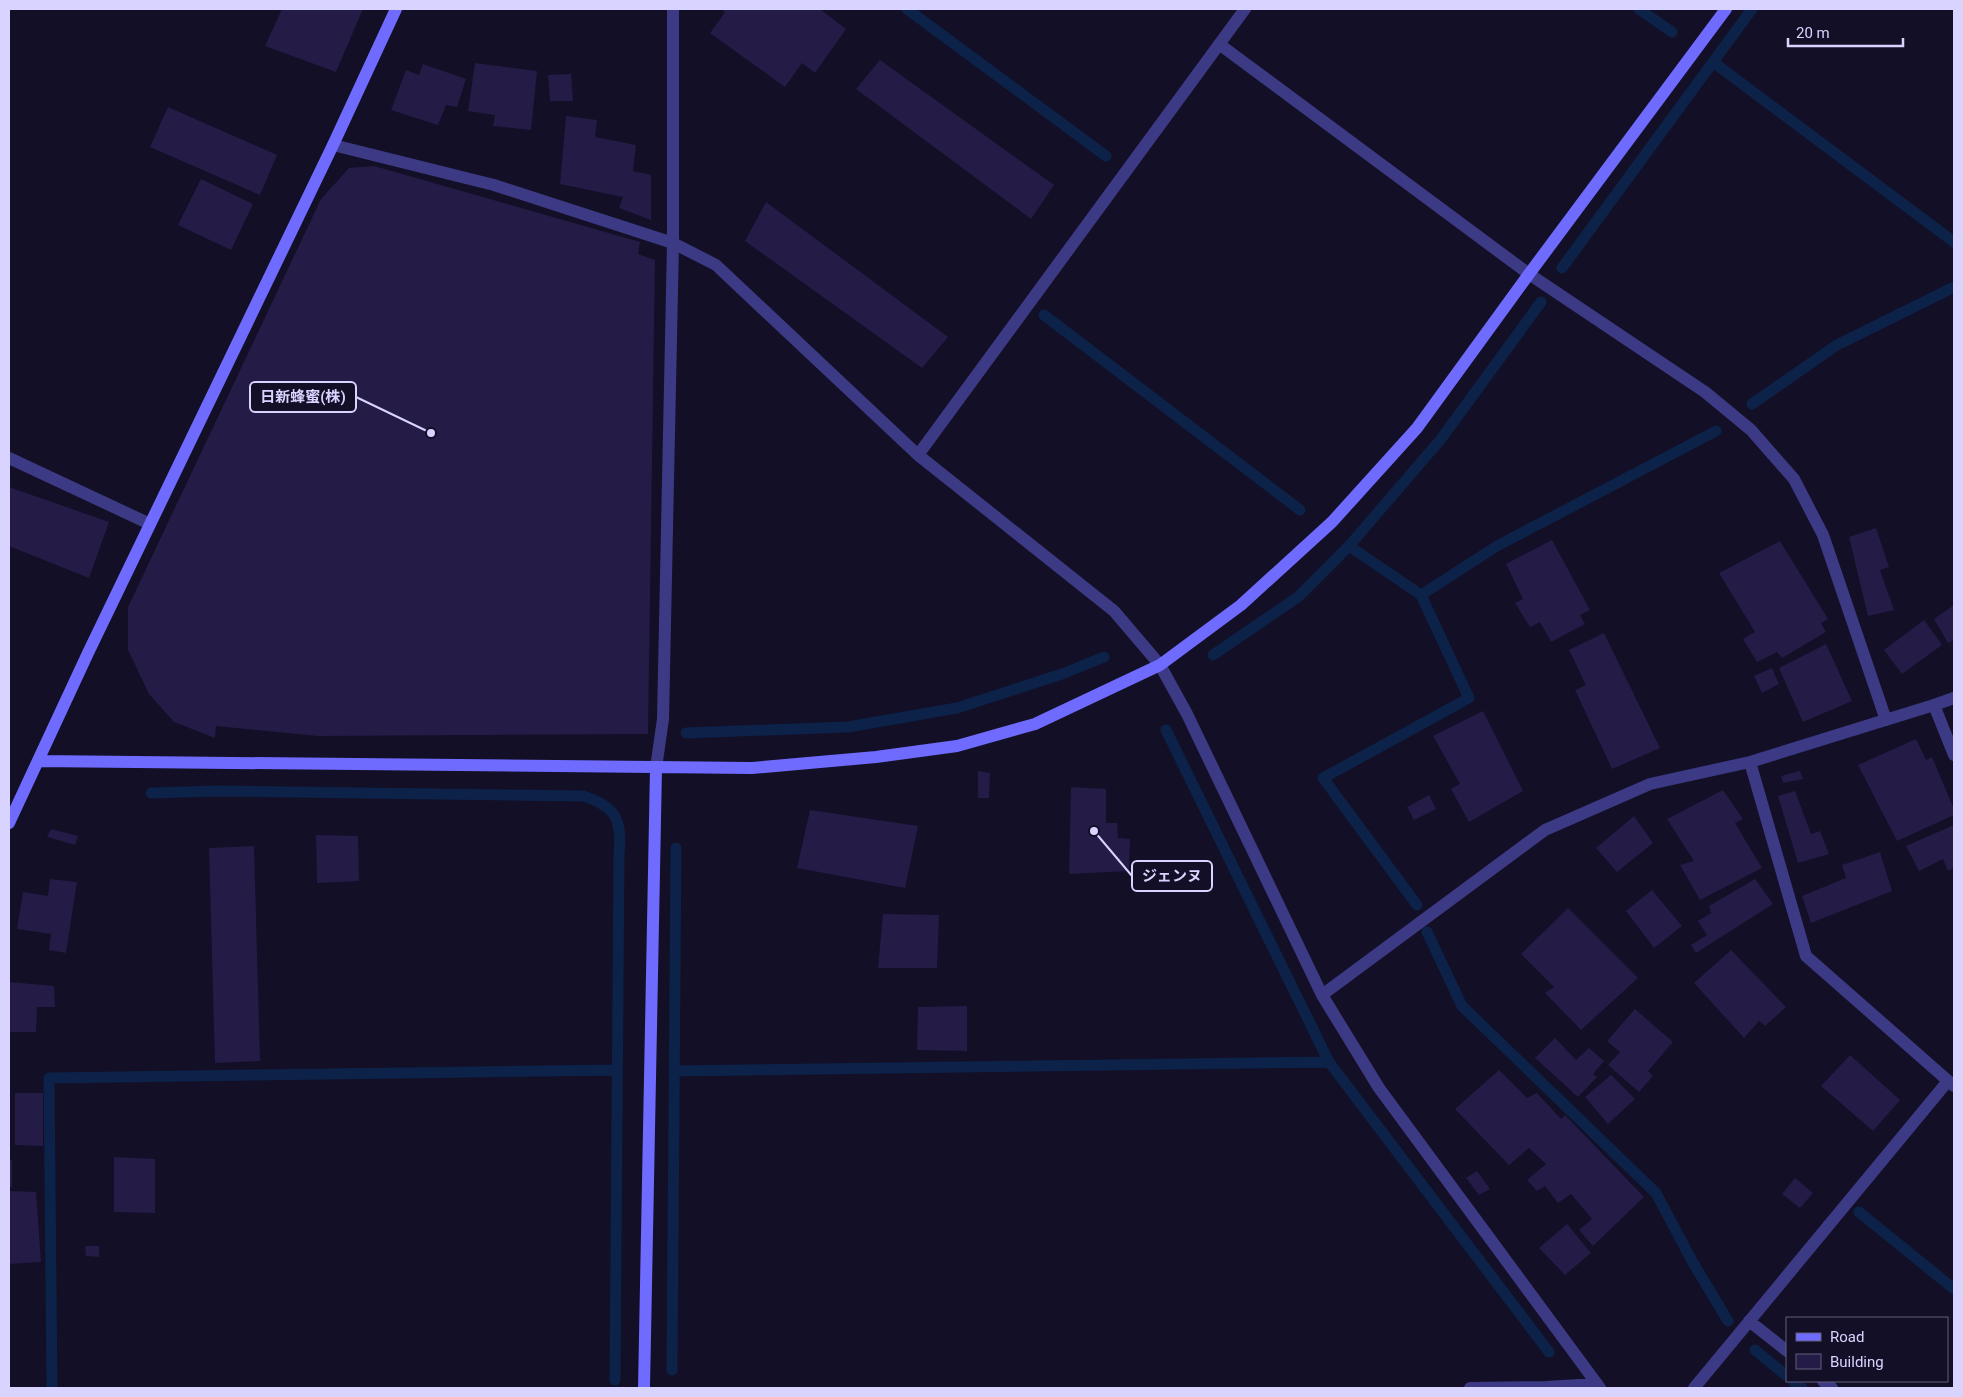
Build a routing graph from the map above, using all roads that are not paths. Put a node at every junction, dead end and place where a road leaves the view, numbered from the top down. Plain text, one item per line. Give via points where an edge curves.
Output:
1 (396, 9) edge
2 (673, 9) edge
3 (1246, 9) edge
4 (1726, 9) edge
5 (1219, 44) junction
6 (333, 145) junction
7 (672, 243) junction
8 (1528, 274) junction
9 (918, 455) junction
10 (9, 458) edge
11 (150, 524) junction
12 (1160, 665) junction
13 (1954, 698) edge
14 (1934, 705) junction
15 (1886, 720) junction
16 (1954, 754) edge
17 (39, 761) junction
18 (1750, 762) junction
19 (656, 768) junction
20 (9, 823) edge
21 (1322, 995) junction
22 (1951, 1083) edge
23 (1749, 1321) junction
24 (1786, 1350) edge
25 (1598, 1386) edge
26 (644, 1388) edge
27 (1470, 1388) edge
28 (1546, 1388) edge
29 (1694, 1388) edge

1 - 6 street
2 - 7 street
3 - 5 street
4 - 8 street
5 - 8 street
5 - 9 street
6 - 7 street via 494,184
6 - 11 street
7 - 9 street via 716,265
7 - 19 street via 664,719
8 - 12 street via 1417,428 1332,522 1241,605
8 - 15 street via 1705,392 1751,430 1794,479 1823,535
9 - 12 street via 1114,611
10 - 11 street
11 - 17 street
12 - 19 street via 1035,724 957,746 752,768
12 - 21 street via 1187,714
13 - 14 street
14 - 15 street
14 - 16 street
15 - 18 street
17 - 19 street
17 - 20 street
18 - 21 street via 1650,784 1545,830
18 - 22 street via 1806,956
19 - 26 street
21 - 25 street via 1379,1088
22 - 23 street
23 - 24 street
23 - 29 street
25 - 28 street
27 - 28 street

